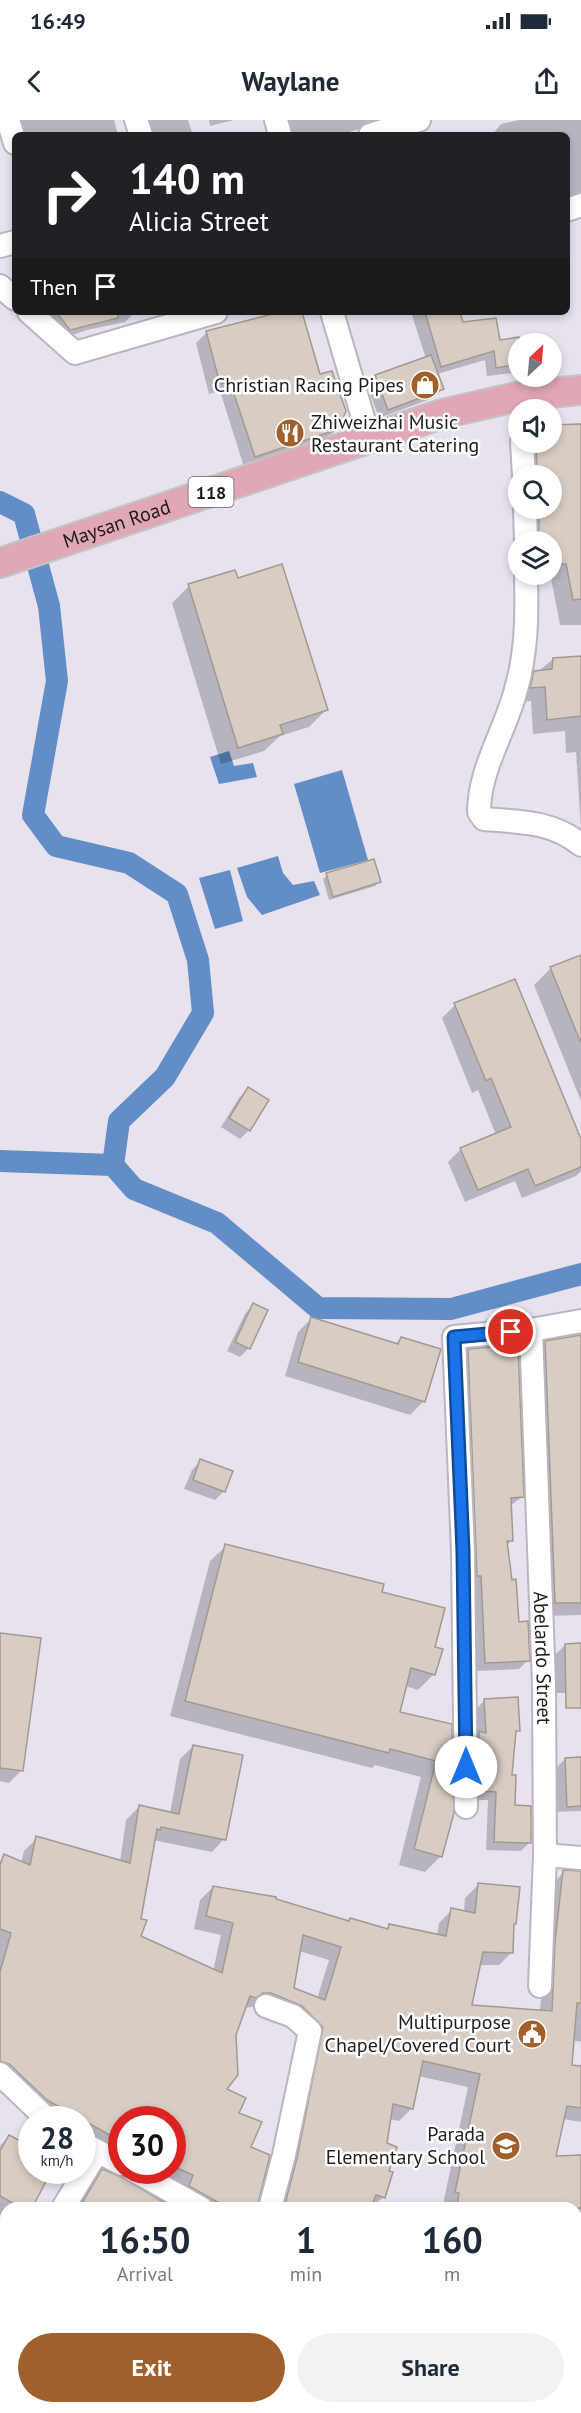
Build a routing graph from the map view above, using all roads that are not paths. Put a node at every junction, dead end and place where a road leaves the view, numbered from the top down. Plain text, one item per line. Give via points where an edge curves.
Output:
1 (419, 120) edge
2 (379, 132) edge
3 (0, 286) edge
4 (12, 296) edge
5 (32, 315) edge
6 (206, 315) edge
7 (333, 315) edge
8 (581, 390) edge
9 (539, 399) edge
10 (508, 405) edge
11 (369, 438) junction
12 (3, 562) edge
13 (526, 585) edge
14 (581, 845) edge
15 (581, 1321) edge
16 (531, 1330) junction
17 (466, 1807) dead end
18 (545, 1855) junction
19 (581, 1858) edge
20 (540, 1986) dead end
21 (266, 2006) dead end
22 (0, 2074) edge
23 (33, 2106) edge
24 (74, 2184) edge
25 (158, 2184) edge
26 (66, 2202) edge
27 (190, 2202) edge
28 (272, 2202) edge

1 - 2 street
3 - 4 street
5 - 6 street via 75,353
7 - 11 street
8 - 9 main road, 118
10 - 11 main road, 118 via 442,414
11 - 12 main road, Maysan Road / 118
13 - 14 street via 525,658 485,776 479,812 484,819 552,827
15 - 16 street
16 - 17 street via 454,1337 463,1562
16 - 18 street, Abelardo Street via 544,1685
18 - 19 street
18 - 20 street, Abelardo Street
21 - 28 street via 293,2016 310,2031
22 - 23 street
24 - 26 street
25 - 27 street

